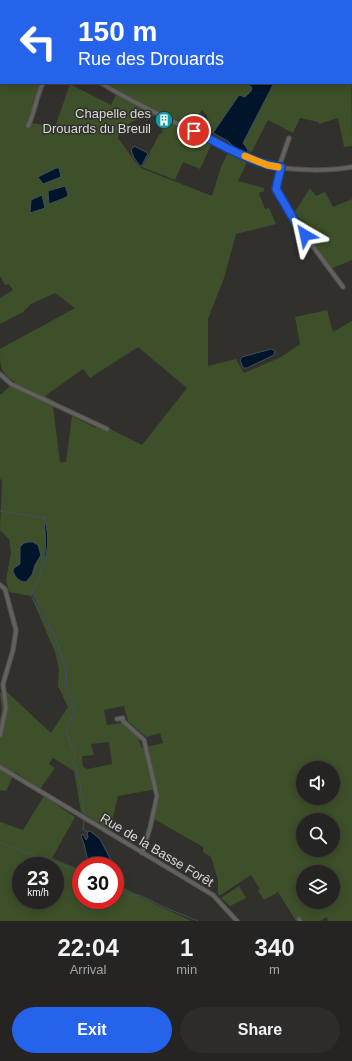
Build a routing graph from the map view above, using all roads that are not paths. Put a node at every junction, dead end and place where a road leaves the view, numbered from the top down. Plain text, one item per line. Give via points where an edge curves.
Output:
1 (42, 84) edge
2 (103, 84) edge
3 (28, 126) dead end
4 (289, 138) dead end
5 (280, 167) junction
6 (352, 167) edge
7 (343, 288) dead end
8 (0, 374) edge
9 (107, 429) dead end
10 (0, 585) edge
11 (117, 719) dead end
12 (0, 735) edge
13 (0, 767) edge
14 (142, 852) junction
15 (237, 921) edge

1 - 3 street
2 - 5 street via 248,158
4 - 5 street
5 - 6 street
5 - 7 street via 276,185 279,195 297,225
8 - 9 street via 11,384
10 - 12 street via 5,589 16,630 3,684 6,708
11 - 14 street via 123,718 123,721 144,740 156,792 155,809
13 - 14 street, Rue de la Basse Forêt
14 - 15 street, Rue de la Basse Forêt via 213,895

